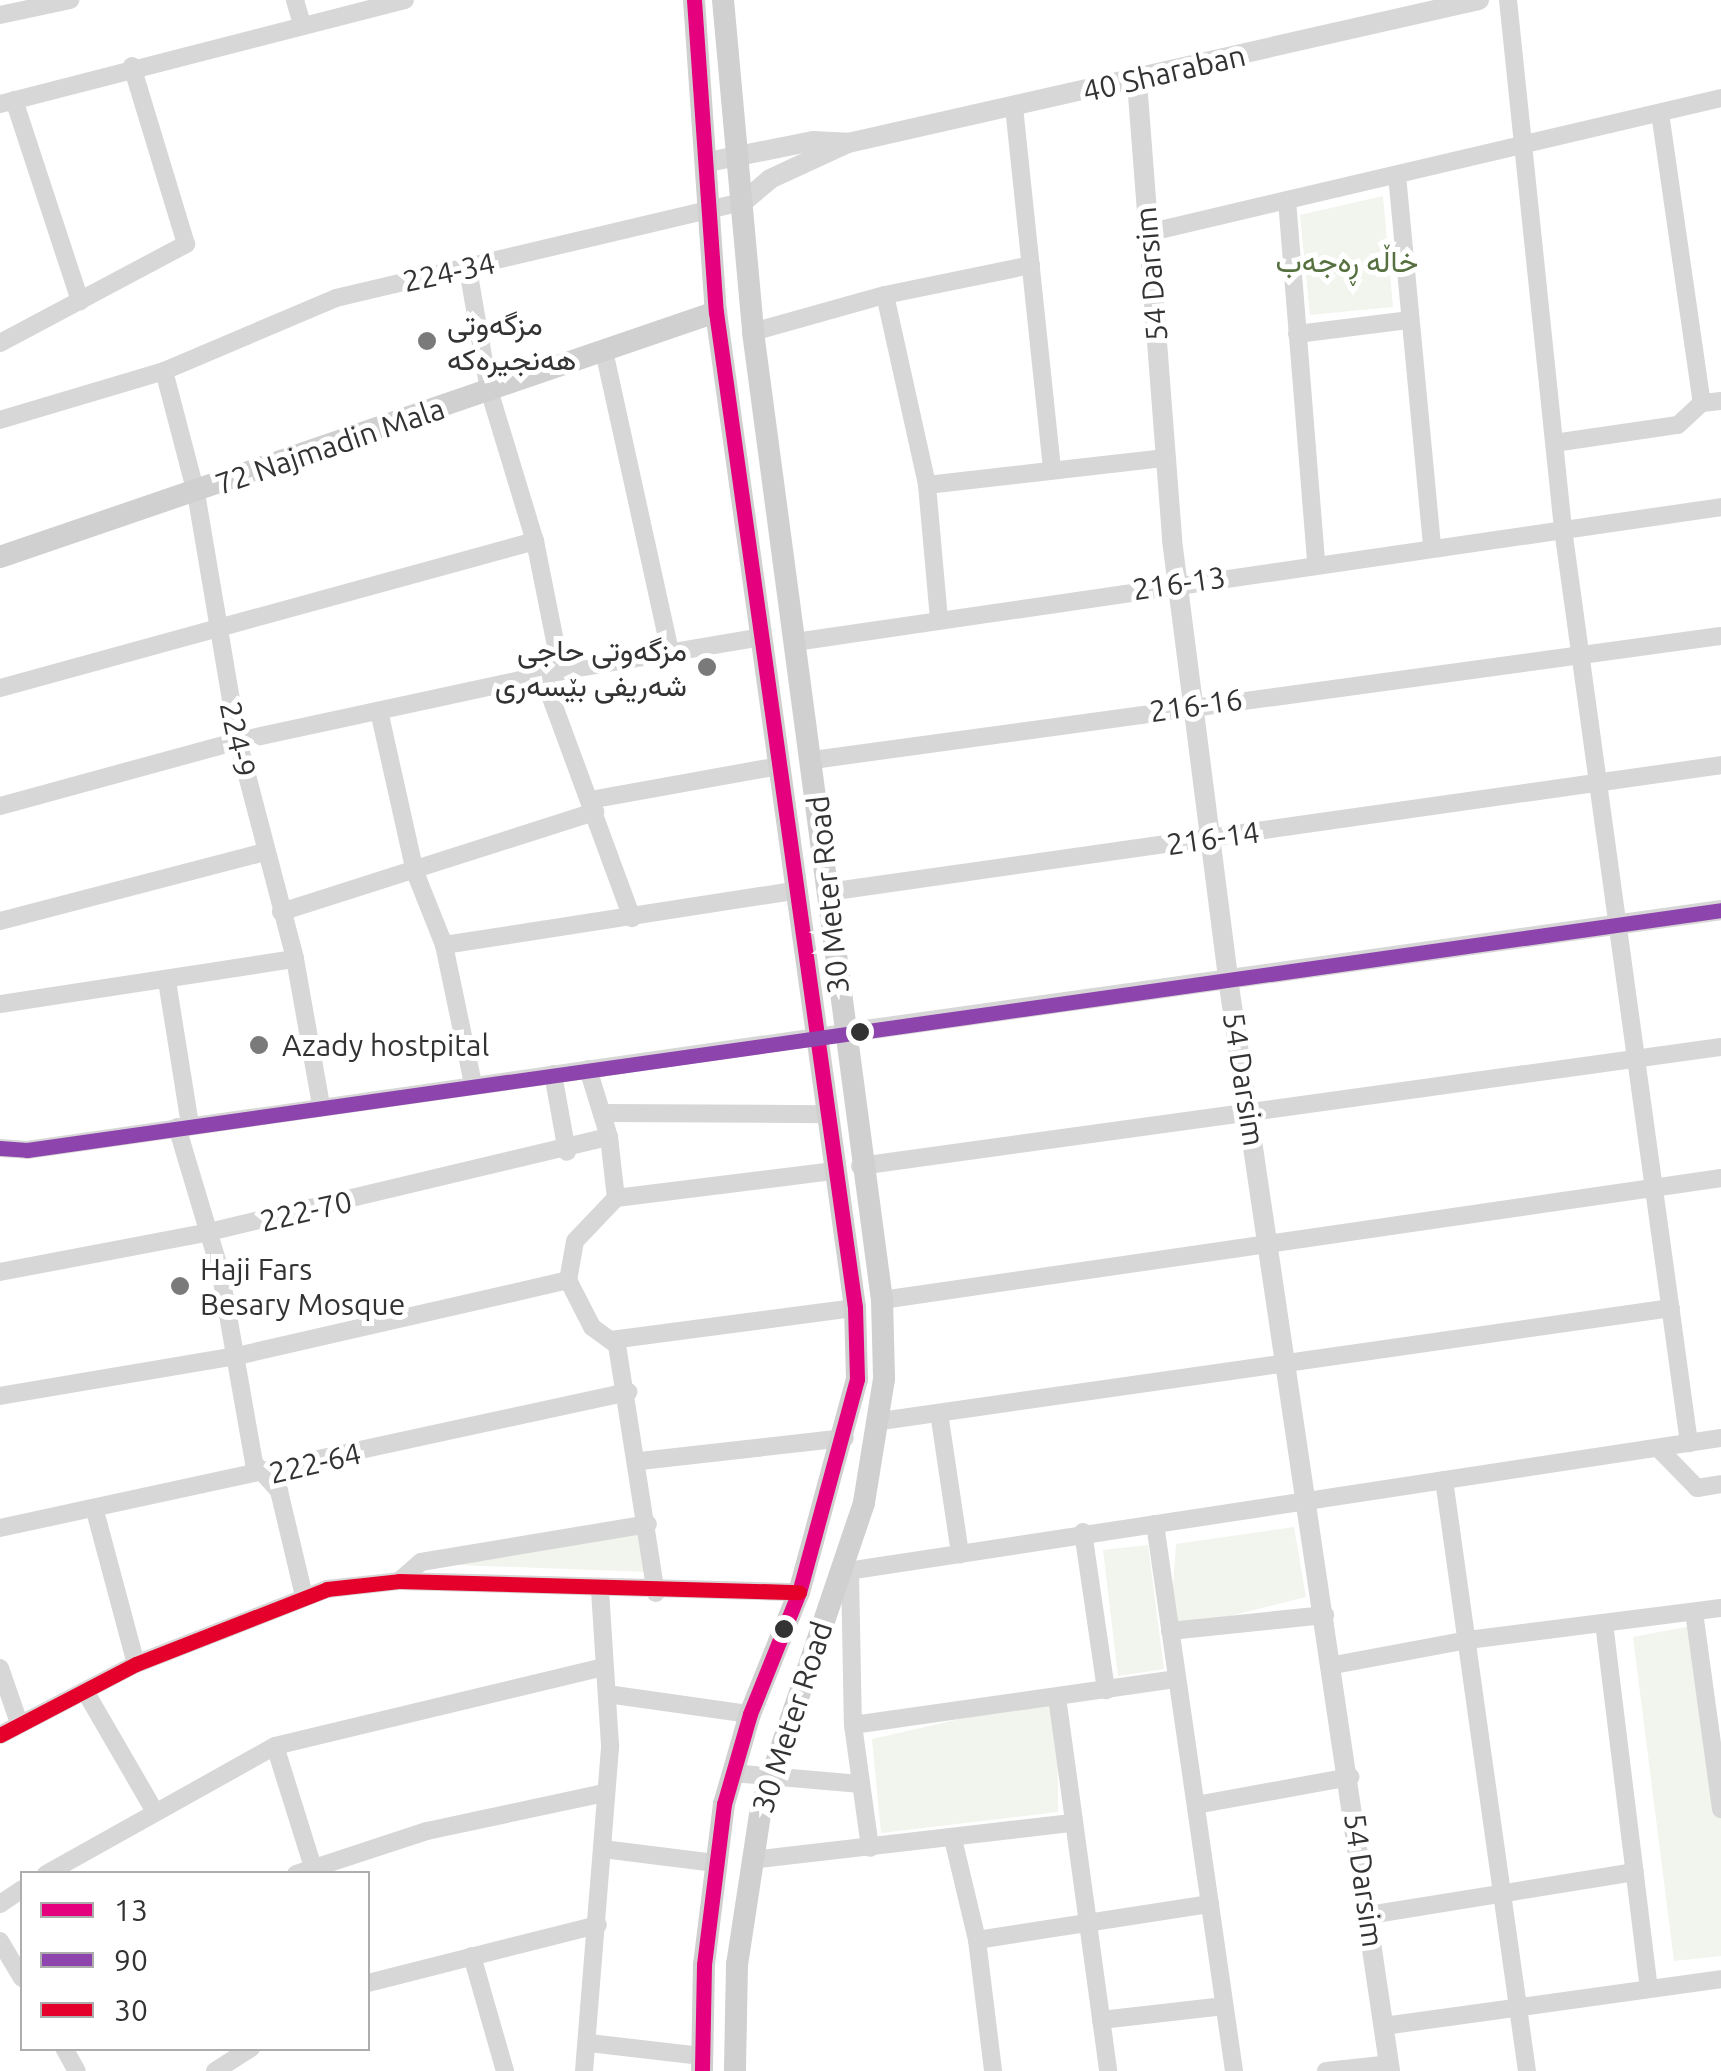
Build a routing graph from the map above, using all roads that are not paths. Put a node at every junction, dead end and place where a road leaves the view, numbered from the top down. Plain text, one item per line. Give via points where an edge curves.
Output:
1 (70, 0) edge
2 (295, 0) edge
3 (404, 0) edge
4 (694, 0) edge
5 (723, 0) edge
6 (1480, 0) edge
7 (1508, 0) edge
8 (1401, 9) edge
9 (0, 15) edge
10 (302, 25) junction
11 (132, 66) junction
12 (1138, 82) junction
13 (1721, 98) edge
14 (7, 102) edge
15 (1014, 107) junction
16 (1660, 113) junction
17 (848, 143) junction
18 (1523, 145) junction
19 (739, 156) junction
20 (708, 162) junction
21 (1397, 174) junction
22 (1286, 200) junction
23 (743, 202) junction
24 (710, 210) junction
25 (1148, 233) junction
26 (1031, 265) junction
27 (468, 269) junction
28 (885, 295) junction
29 (80, 301) junction
30 (716, 312) junction
31 (1410, 320) junction
32 (753, 332) junction
33 (1296, 334) junction
34 (0, 343) edge
35 (604, 351) junction
36 (164, 371) junction
37 (489, 390) junction
38 (1712, 402) edge
39 (0, 420) edge
40 (1554, 444) junction
41 (1165, 458) junction
42 (1052, 467) junction
43 (927, 484) junction
44 (196, 493) junction
45 (1721, 507) edge
46 (1563, 529) junction
47 (535, 540) junction
48 (1432, 547) junction
49 (0, 557) edge
50 (1316, 563) junction
51 (1178, 582) junction
52 (939, 620) junction
53 (216, 633) junction
54 (762, 636) junction
55 (1721, 636) edge
56 (795, 642) junction
57 (1581, 656) junction
58 (671, 657) junction
59 (552, 674) junction
60 (0, 688) edge
61 (1195, 704) junction
62 (379, 711) junction
63 (238, 741) junction
64 (813, 760) junction
65 (1721, 765) edge
66 (779, 766) junction
67 (1598, 783) junction
68 (0, 806) edge
69 (593, 806) junction
70 (1214, 838) junction
71 (264, 852) junction
72 (415, 872) junction
73 (798, 890) junction
74 (828, 892) junction
75 (1721, 910) edge
76 (282, 912) junction
77 (632, 918) junction
78 (0, 921) edge
79 (1620, 925) junction
80 (444, 945) junction
81 (295, 959) junction
82 (1228, 978) junction
83 (167, 982) junction
84 (0, 1004) edge
85 (844, 1033) junction
86 (818, 1038) junction
87 (1721, 1046) edge
88 (1637, 1058) junction
89 (588, 1069) junction
90 (553, 1074) junction
91 (473, 1084) junction
92 (321, 1105) junction
93 (1249, 1112) junction
94 (602, 1113) junction
95 (827, 1114) junction
96 (184, 1126) junction
97 (608, 1137) junction
98 (0, 1148) edge
99 (566, 1152) junction
100 (860, 1166) junction
101 (834, 1171) junction
102 (1721, 1178) edge
103 (1656, 1188) junction
104 (616, 1198) junction
105 (209, 1232) junction
106 (1270, 1244) junction
107 (0, 1272) edge
108 (568, 1280) junction
109 (882, 1300) junction
110 (856, 1308) junction
111 (1672, 1308) junction
112 (611, 1340) junction
113 (238, 1356) junction
114 (1286, 1363) junction
115 (628, 1392) junction
116 (0, 1396) edge
117 (940, 1413) junction
118 (881, 1421) junction
119 (845, 1438) junction
120 (1721, 1438) edge
121 (1688, 1443) junction
122 (1658, 1448) junction
123 (640, 1462) junction
124 (265, 1475) junction
125 (1444, 1480) junction
126 (1721, 1484) edge
127 (829, 1492) junction
128 (1304, 1501) junction
129 (864, 1503) junction
130 (95, 1511) junction
131 (648, 1524) junction
132 (1155, 1524) junction
133 (0, 1528) edge
134 (1083, 1532) junction
135 (960, 1554) junction
136 (846, 1573) junction
137 (399, 1581) junction
138 (600, 1591) junction
139 (799, 1592) junction
140 (656, 1593) junction
141 (304, 1596) junction
142 (1721, 1608) edge
143 (1694, 1612) junction
144 (1325, 1615) junction
145 (1604, 1623) junction
146 (1170, 1630) junction
147 (1468, 1640) junction
148 (136, 1664) junction
149 (1334, 1665) junction
150 (604, 1667) junction
151 (0, 1668) edge
152 (1177, 1679) junction
153 (1106, 1690) junction
154 (85, 1691) junction
155 (608, 1694) junction
156 (1057, 1697) junction
157 (750, 1714) junction
158 (19, 1723) junction
159 (854, 1725) junction
160 (0, 1735) edge
161 (275, 1746) junction
162 (732, 1773) junction
163 (769, 1777) junction
164 (1350, 1777) junction
165 (861, 1784) junction
166 (605, 1793) junction
167 (1196, 1805) junction
168 (1721, 1809) edge
169 (154, 1810) junction
170 (1072, 1823) junction
171 (953, 1839) junction
172 (870, 1848) junction
173 (603, 1849) junction
174 (751, 1860) junction
175 (715, 1864) junction
176 (314, 1868) edge
177 (51, 1871) edge
178 (1634, 1872) junction
179 (1504, 1890) junction
180 (1210, 1904) junction
181 (1369, 1916) junction
182 (1086, 1922) junction
183 (598, 1925) junction
184 (977, 1940) junction
185 (0, 1941) edge
186 (472, 1956) junction
187 (20, 1975) edge
188 (1721, 1978) edge
189 (370, 1983) edge
190 (1649, 1988) junction
191 (1520, 2004) junction
192 (1224, 2006) junction
193 (1101, 2020) junction
194 (1384, 2026) junction
195 (589, 2042) junction
196 (246, 2051) edge
197 (702, 2063) edge
198 (1390, 2068) edge
199 (215, 2071) edge
200 (504, 2071) edge
201 (584, 2071) edge
202 (735, 2071) edge
203 (993, 2071) edge
204 (1108, 2071) edge
205 (1234, 2071) edge
206 (1326, 2071) edge
207 (1528, 2071) edge

1 - 9 street
2 - 10 street
3 - 10 street
4 - 20 main road, 30 Meter Road
5 - 19 main road, 30 Meter Road
6 - 8 street, 40 Sharaban
7 - 18 street
8 - 12 street, 40 Sharaban
10 - 11 street
11 - 14 street
11 - 29 street via 186,244
12 - 15 street, 40 Sharaban
12 - 25 street, 54 Darsim
13 - 16 street
14 - 29 street
15 - 17 street, 40 Sharaban
15 - 26 street
16 - 18 street
16 - 38 street
17 - 19 street, 40 Sharaban via 813,142
17 - 23 street, 40 Sharaban via 770,178
18 - 21 street
18 - 40 street
19 - 20 street, 40 Sharaban
19 - 23 main road, 30 Meter Road
20 - 24 main road, 30 Meter Road
21 - 22 street
21 - 31 street
22 - 25 street
22 - 33 street
23 - 24 street, 224-34
23 - 32 main road, 30 Meter Road
24 - 27 street, 224-34
24 - 30 main road, 30 Meter Road
25 - 41 street, 54 Darsim
26 - 28 street
26 - 42 street
27 - 36 street, 224-34 via 336,298
27 - 37 street
28 - 32 street
28 - 43 street
29 - 34 street
30 - 35 main road, 72 Najmadin Mala
30 - 54 main road, 30 Meter Road
31 - 33 street
31 - 48 street
32 - 56 main road, 30 Meter Road
33 - 50 street
35 - 37 main road, 72 Najmadin Mala
35 - 58 street
36 - 39 street, 224-34
36 - 44 street, 224-9
37 - 44 main road, 72 Najmadin Mala
37 - 47 street
38 - 40 street via 1678,425
40 - 46 street
41 - 42 street
41 - 51 street, 54 Darsim
42 - 43 street
43 - 52 street
44 - 49 main road, 72 Najmadin Mala
44 - 53 street, 224-9
45 - 46 street, 216-13
46 - 48 street, 216-13
46 - 57 street
47 - 53 street via 424,567
47 - 59 street
48 - 50 street, 216-13
50 - 51 street, 216-13
51 - 52 street, 216-13
51 - 61 street, 54 Darsim
52 - 56 street, 216-13
53 - 60 street
53 - 63 street, 224-9
54 - 58 street
54 - 66 main road, 30 Meter Road
55 - 57 street, 216-16
56 - 64 main road, 30 Meter Road
57 - 61 street, 216-16
57 - 67 street
58 - 59 street
59 - 62 street
59 - 69 street
61 - 64 street, 216-16
61 - 70 street, 54 Darsim
62 - 63 street
62 - 72 street
63 - 68 street
63 - 71 street, 224-9
64 - 74 main road, 30 Meter Road
65 - 67 street, 216-14
66 - 69 street
66 - 73 main road, 30 Meter Road
67 - 70 street, 216-14
67 - 79 street
69 - 72 street
69 - 77 street
70 - 74 street, 216-14
70 - 82 street, 54 Darsim
71 - 76 street, 224-9
71 - 78 street
72 - 76 street
72 - 80 street
73 - 77 street
73 - 86 main road, 30 Meter Road
74 - 85 main road, 30 Meter Road
75 - 79 street
76 - 81 street, 224-9
77 - 80 street
79 - 82 street
79 - 88 street
80 - 91 street
81 - 83 street
81 - 92 street, 224-9
82 - 85 street
82 - 93 street, 54 Darsim
83 - 84 street
83 - 96 street
85 - 86 street
85 - 100 main road, 30 Meter Road
86 - 89 street
86 - 95 main road, 30 Meter Road
87 - 88 street
88 - 93 street
88 - 103 street
89 - 90 street
89 - 94 street
90 - 91 street
90 - 99 street
91 - 92 street
92 - 96 street
93 - 100 street
93 - 106 street, 54 Darsim
94 - 95 street
94 - 97 street
95 - 101 main road, 30 Meter Road
96 - 98 street via 27,1150
96 - 105 street
97 - 99 street, 222-70
97 - 104 street
99 - 105 street, 222-70
100 - 109 main road, 30 Meter Road
101 - 104 street
101 - 110 main road, 30 Meter Road
102 - 103 street
103 - 106 street
103 - 111 street
104 - 108 street via 575,1241
105 - 107 street, 222-70
105 - 113 street
106 - 109 street
106 - 114 street, 54 Darsim
108 - 112 street via 592,1327
108 - 113 street
109 - 118 main road, 30 Meter Road
110 - 112 street
110 - 119 main road, 30 Meter Road via 857,1379
111 - 114 street
111 - 121 street
112 - 115 street
113 - 116 street
113 - 124 street via 254,1463
114 - 117 street
114 - 128 street, 54 Darsim
115 - 123 street
115 - 124 street, 222-64
117 - 118 street
117 - 135 street
118 - 129 main road, 30 Meter Road
119 - 123 street
119 - 127 main road, 30 Meter Road
120 - 121 street
121 - 122 street
122 - 125 street
122 - 126 street via 1698,1488
123 - 131 street
124 - 130 street, 222-64
124 - 141 street via 279,1491
125 - 128 street
125 - 147 street
127 - 129 main road
127 - 139 main road, 30 Meter Road
128 - 132 street
128 - 144 street, 54 Darsim
129 - 136 main road, 30 Meter Road
130 - 133 street, 222-64
130 - 148 street
131 - 137 street via 422,1562
131 - 140 street
132 - 134 street
132 - 146 street
134 - 135 street
134 - 153 street
135 - 136 street
136 - 159 street
136 - 163 main road, 30 Meter Road
137 - 138 street
137 - 141 street
138 - 140 street
138 - 150 street
139 - 140 street
139 - 157 main road, 30 Meter Road
141 - 148 street
142 - 143 street
143 - 145 street
143 - 168 street
144 - 146 street
144 - 149 street, 54 Darsim
145 - 147 street
145 - 178 street
146 - 152 street
147 - 149 street
147 - 179 street
148 - 154 street
149 - 164 street, 54 Darsim
150 - 155 street
150 - 161 street
151 - 158 street
152 - 153 street
152 - 167 street
153 - 156 street
154 - 158 street
154 - 169 street
155 - 157 street
155 - 166 street
156 - 159 street
156 - 170 street
157 - 162 main road, 30 Meter Road
158 - 160 street
159 - 165 street
161 - 169 street
161 - 176 street
162 - 163 street
162 - 175 main road, 30 Meter Road
163 - 165 street
163 - 174 main road, 30 Meter Road
164 - 167 street
164 - 181 street, 54 Darsim
165 - 172 street
166 - 173 street
166 - 176 street
167 - 180 street
169 - 177 street
170 - 171 street
170 - 182 street
171 - 172 street
171 - 184 street
172 - 174 street
173 - 175 street
173 - 183 street
174 - 202 main road, 30 Meter Road via 736,1964
175 - 197 main road, 30 Meter Road
178 - 179 street
178 - 190 street
179 - 181 street
179 - 191 street
180 - 182 street
180 - 192 street
181 - 194 street, 54 Darsim
182 - 184 street
182 - 193 street
183 - 186 street
183 - 195 street
184 - 203 street
185 - 187 street
186 - 189 street
186 - 200 street
188 - 190 street
190 - 191 street
191 - 194 street
191 - 207 street
192 - 193 street
192 - 205 street
193 - 204 street
194 - 198 street, 54 Darsim
195 - 197 street
195 - 201 street
196 - 199 street
198 - 206 street

